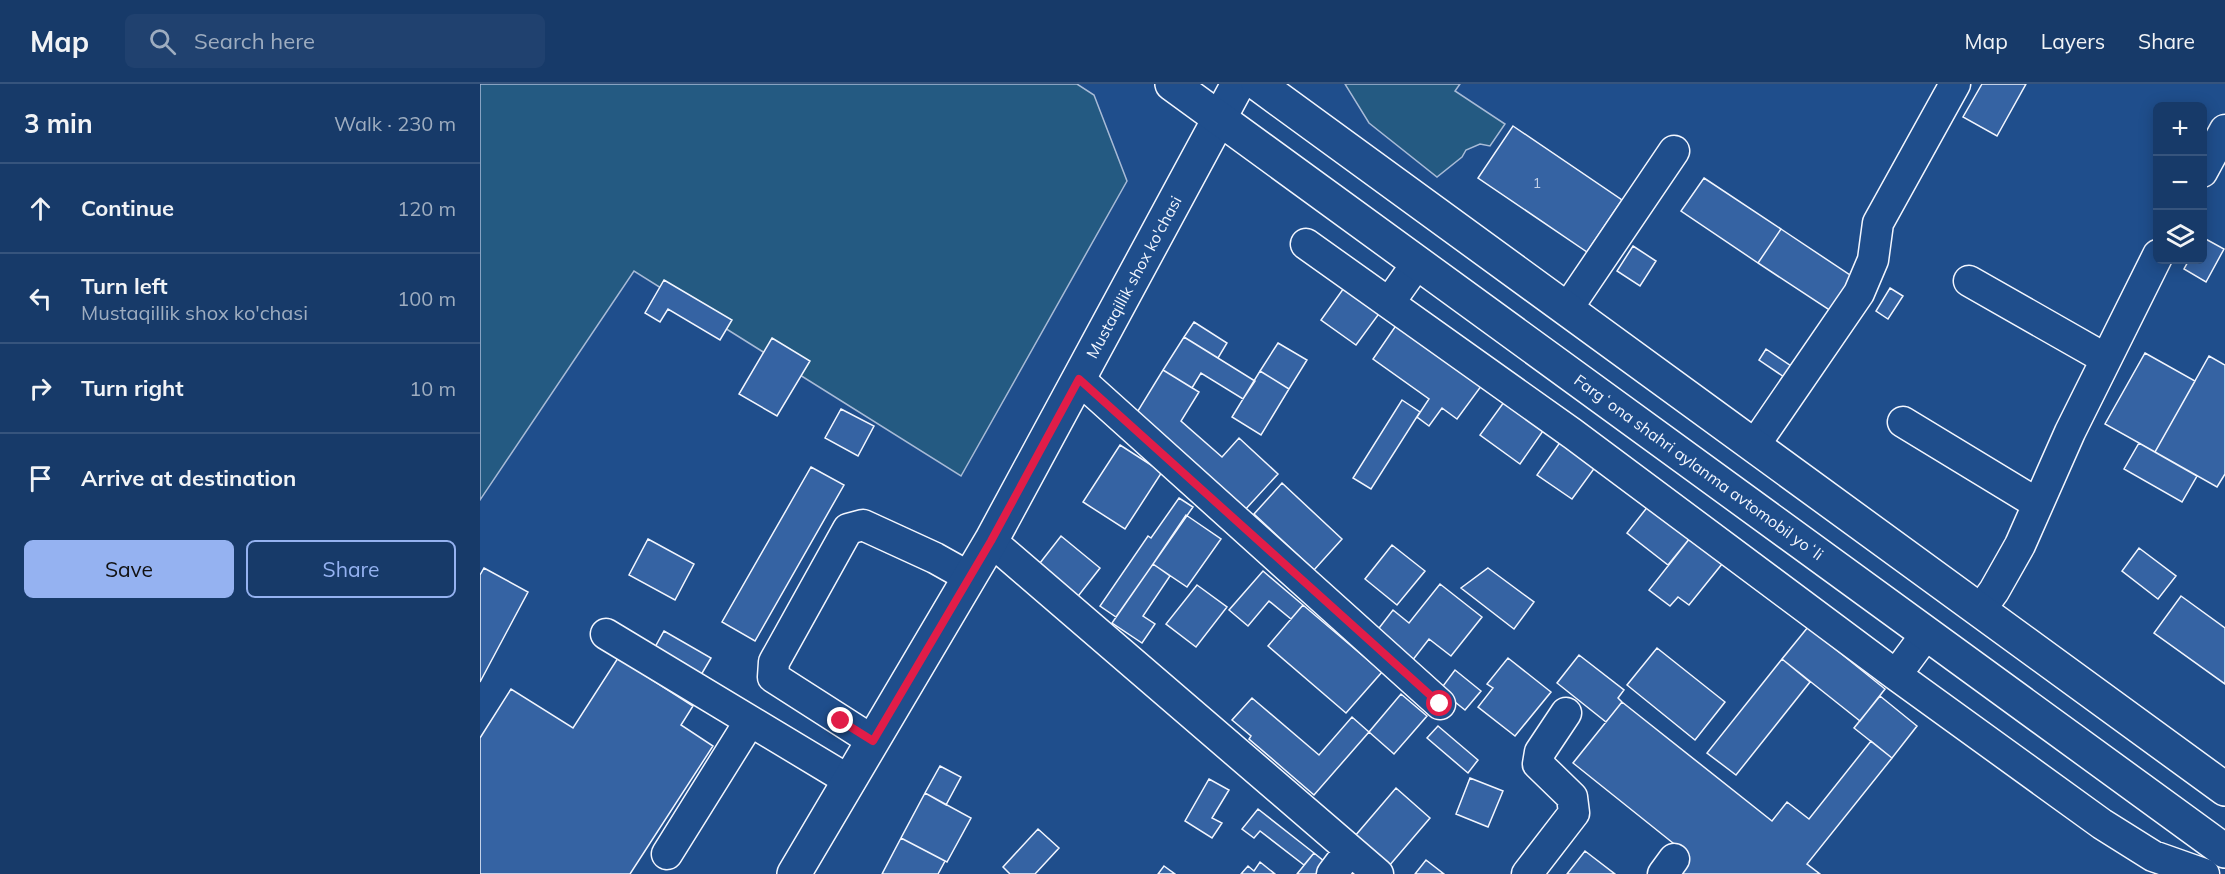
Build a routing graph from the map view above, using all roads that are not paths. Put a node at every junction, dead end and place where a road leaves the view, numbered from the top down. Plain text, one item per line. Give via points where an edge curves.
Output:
1 (1172, 84) edge
2 (1238, 84) edge
3 (1258, 84) edge
4 (1955, 84) edge
5 (1221, 119) junction
6 (2225, 130) edge
7 (1674, 151) dead end
8 (2207, 163) edge
9 (1306, 244) dead end
10 (1418, 262) junction
11 (2153, 263) edge
12 (1969, 280) dead end
13 (1389, 303) junction
14 (1567, 309) junction
15 (2106, 359) junction
16 (1079, 379) junction
17 (1903, 422) dead end
18 (1754, 446) junction
19 (2038, 504) junction
20 (991, 541) junction
21 (969, 577) junction
22 (1980, 610) junction
23 (1927, 633) junction
24 (606, 634) dead end
25 (1896, 675) junction
26 (1440, 704) dead end
27 (1566, 713) dead end
28 (750, 721) junction
29 (873, 741) junction
30 (2221, 779) edge
31 (850, 781) junction
32 (1350, 850) junction
33 (667, 854) dead end
34 (2210, 864) edge
35 (794, 874) edge
36 (1332, 874) edge
37 (1378, 874) edge
38 (1527, 874) edge

1 - 5 main road, Fargʻona shahri aylanma avtomobil yoʻli
2 - 5 main road, Mustaqillik shox ko'chasi
3 - 14 main road
4 - 18 street via 1878,223 1873,260 1859,293
5 - 10 main road, Fargʻona shahri aylanma avtomobil yoʻli
5 - 16 main road, Mustaqillik shox ko'chasi
6 - 8 street
7 - 14 street
9 - 13 street
10 - 13 street
10 - 23 main road, Fargʻona shahri aylanma avtomobil yoʻli
11 - 15 street
12 - 15 street
13 - 25 street via 1573,434
14 - 18 main road
15 - 19 street
16 - 20 main road, Mustaqillik shox ko'chasi
16 - 26 street
17 - 19 street
18 - 22 main road
19 - 22 street via 2020,545
20 - 21 main road, Mustaqillik shox ko'chasi
20 - 32 street
21 - 29 main road, Mustaqillik shox ko'chasi
21 - 29 street via 862,525 848,529 774,662 773,677
22 - 30 main road
23 - 25 street
23 - 34 main road, Fargʻona shahri aylanma avtomobil yoʻli
24 - 28 street
25 - 34 street via 2102,824 2153,856
27 - 38 street via 1540,752 1538,764 1572,797 1574,813
28 - 31 street
28 - 33 street
29 - 31 main road, Mustaqillik shox ko'chasi
31 - 35 main road, Mustaqillik shox ko'chasi
32 - 36 street
32 - 37 street

